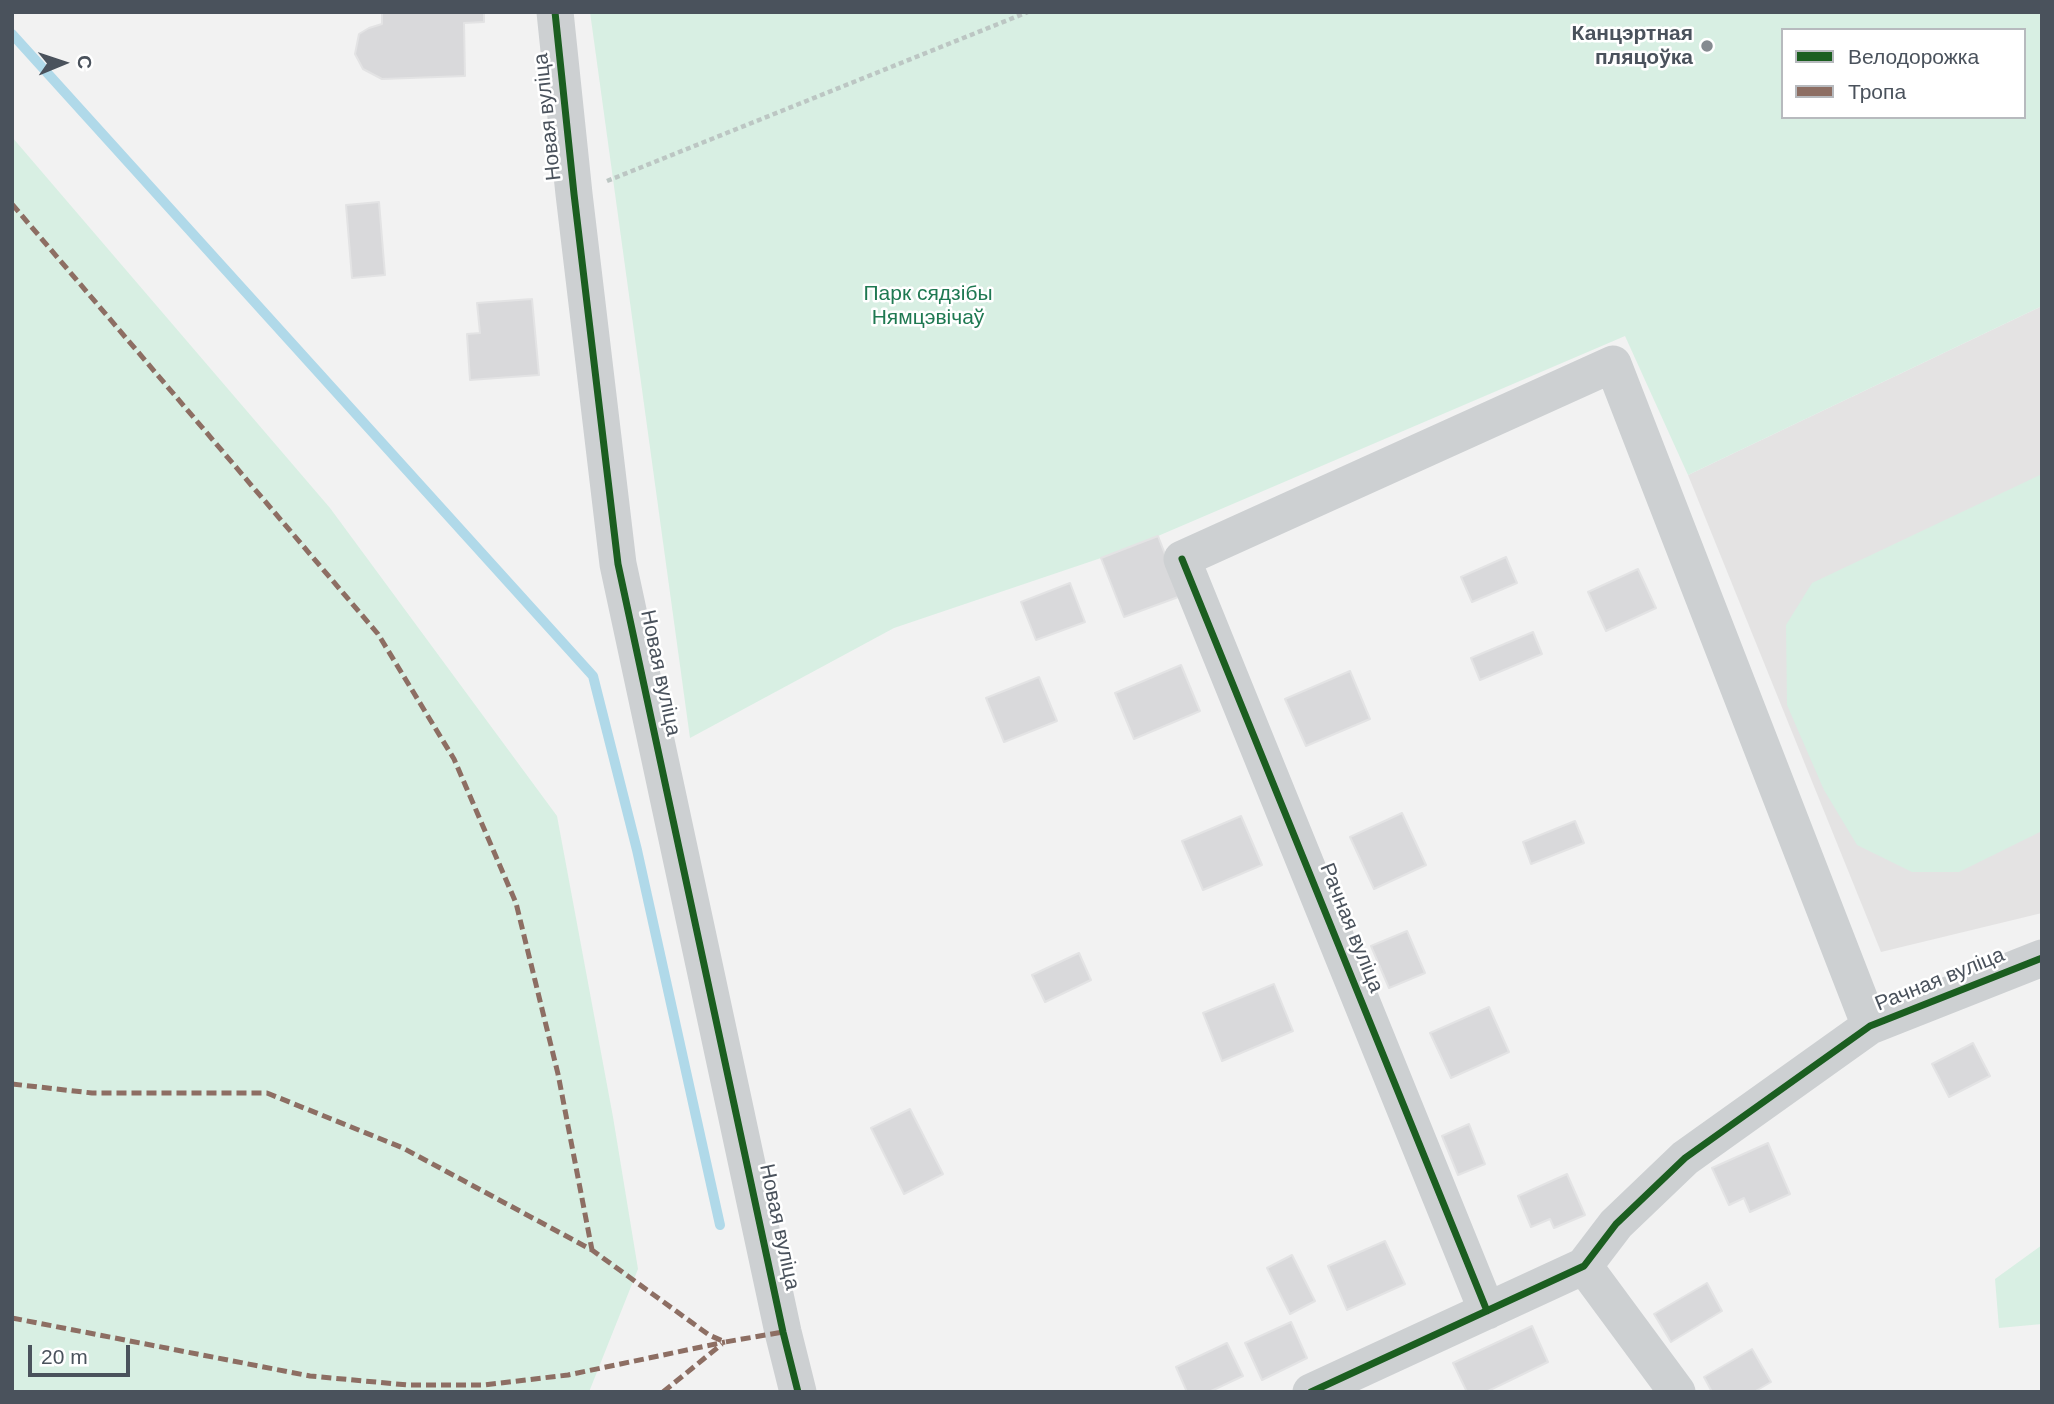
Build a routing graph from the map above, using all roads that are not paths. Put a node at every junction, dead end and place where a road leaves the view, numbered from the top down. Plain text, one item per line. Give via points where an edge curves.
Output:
1 (555, 12) edge
2 (2042, 958) edge
3 (1870, 1026) junction
4 (1584, 1266) junction
5 (1487, 1311) junction
6 (798, 1392) edge
7 (1311, 1392) edge
8 (1677, 1392) edge

1 - 6 street, Новая вуліца via 618,564
2 - 3 street, Рачная вуліца
3 - 4 street, Рачная вуліца via 1685,1158 1616,1224
3 - 5 street, Рачная вуліца via 1613,364 1182,559
4 - 5 street, Рачная вуліца
4 - 8 street
5 - 7 street, Рачная вуліца

